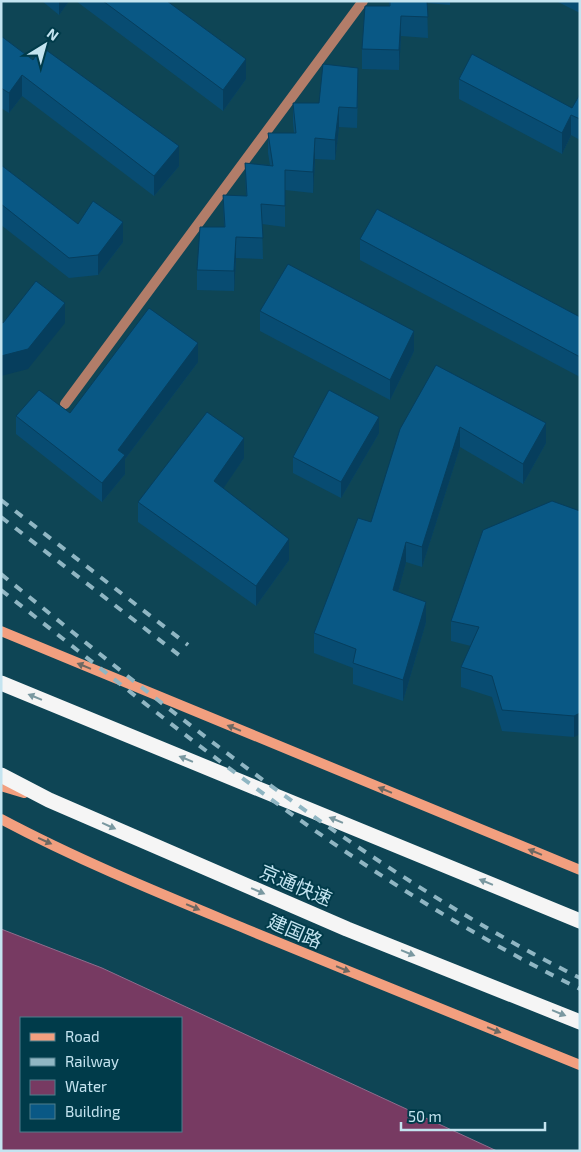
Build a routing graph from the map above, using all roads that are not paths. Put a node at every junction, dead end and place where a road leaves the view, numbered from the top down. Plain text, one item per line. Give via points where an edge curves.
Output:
1 (363, 1) edge
2 (64, 404) dead end
3 (1, 631) edge
4 (1, 683) edge
5 (1, 776) edge
6 (1, 786) edge
7 (49, 800) junction
8 (1, 819) edge
9 (580, 870) edge
10 (580, 921) edge
11 (580, 1022) edge
12 (580, 1065) edge

1 - 2 street
9 -> 3 main road
10 -> 4 highway
5 - 7 highway, 京通快速
6 - 7 main road
7 -> 11 highway, 京通快速 via 347,929
8 -> 12 main road, 建国路 via 160,893

